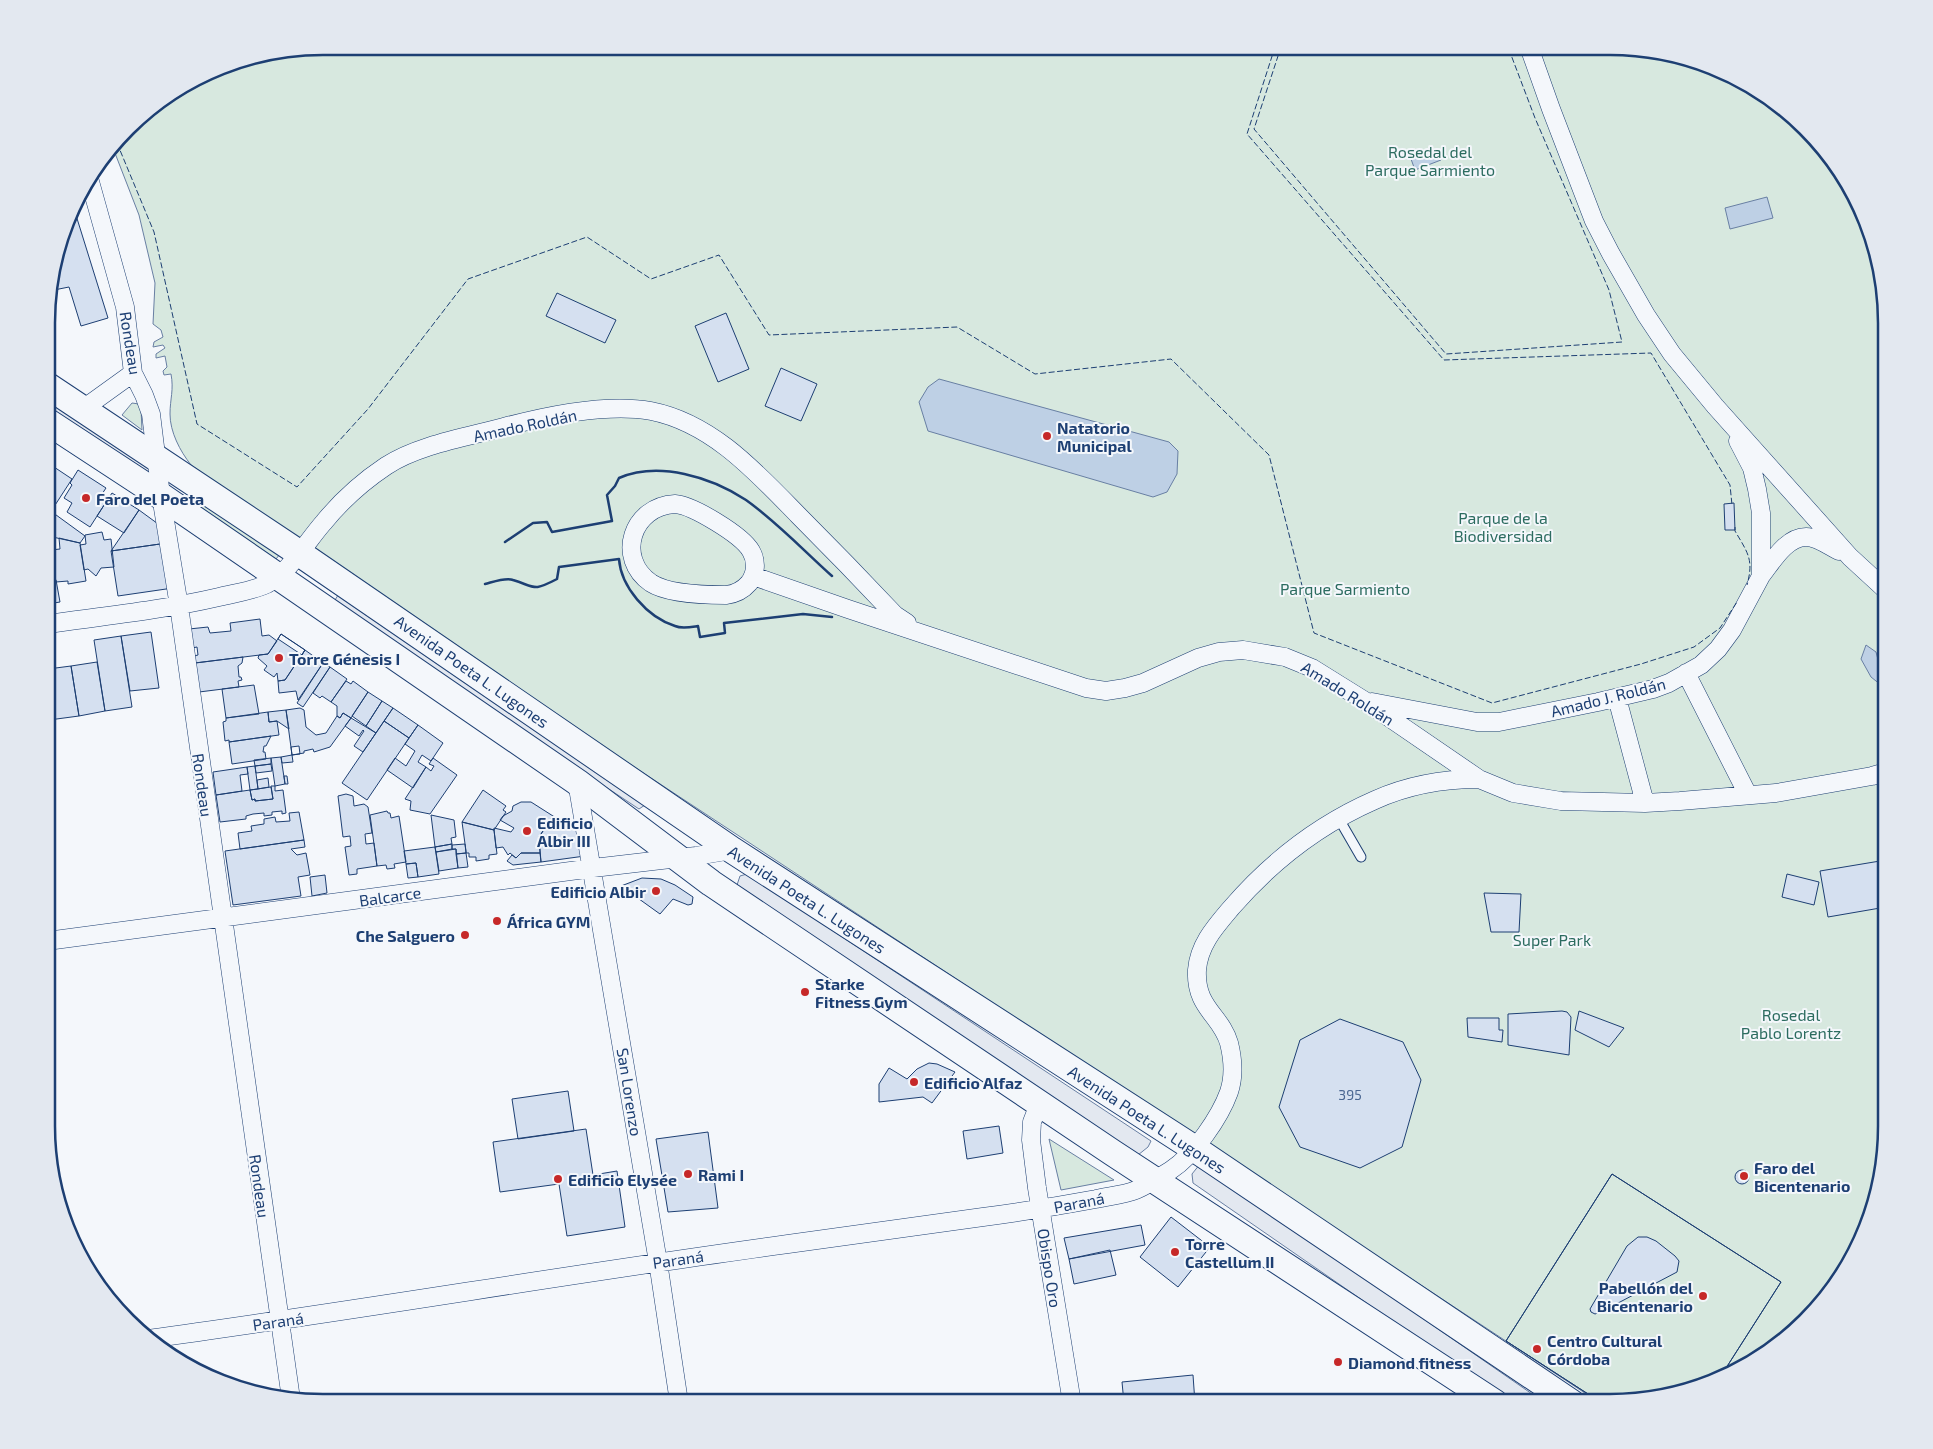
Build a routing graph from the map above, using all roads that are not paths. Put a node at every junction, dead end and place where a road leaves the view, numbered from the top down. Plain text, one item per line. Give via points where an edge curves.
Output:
1 (1532, 55) edge
2 (92, 188) edge
3 (133, 374) junction
4 (55, 391) edge
5 (82, 409) junction
6 (1728, 422) junction
7 (55, 427) edge
8 (157, 457) junction
9 (161, 496) junction
10 (299, 553) junction
11 (1850, 557) junction
12 (279, 576) junction
13 (754, 576) junction
14 (1760, 576) junction
15 (1878, 583) edge
16 (179, 606) junction
17 (55, 623) edge
18 (919, 631) junction
19 (1686, 674) junction
20 (1617, 698) junction
21 (1364, 701) junction
22 (1878, 774) edge
23 (1479, 779) junction
24 (577, 782) junction
25 (1748, 795) junction
26 (1645, 804) junction
27 (1339, 819) junction
28 (732, 850) junction
29 (1361, 857) dead end
30 (677, 858) junction
31 (593, 868) junction
32 (222, 918) junction
33 (55, 940) edge
34 (1039, 1104) junction
35 (1195, 1149) junction
36 (1155, 1180) junction
37 (1041, 1209) junction
38 (658, 1262) junction
39 (280, 1321) junction
40 (158, 1338) edge
41 (290, 1392) edge
42 (1468, 1393) edge
43 (677, 1394) edge
44 (1071, 1394) edge
45 (1559, 1394) edge

1 - 6 street via 1570,161 1611,254 1672,354
2 - 3 street, Rondeau via 125,307
3 - 5 street
3 - 8 street, Rondeau via 151,414
4 - 5 main road, Avenida Poeta L. Lugones
5 - 8 main road, Avenida Poeta L. Lugones
6 - 11 street
6 - 14 street, Amado J. Roldán via 1752,468 1757,489 1761,513
7 - 9 main road, Avenida Poeta L. Lugones
8 - 9 street, Rondeau
8 - 10 main road, Avenida Poeta L. Lugones
9 - 12 main road, Avenida Poeta L. Lugones
9 - 16 street, Rondeau
10 - 12 street, Amado Roldán
10 - 18 street, Amado Roldán via 358,486 390,464 410,455 556,415 617,409 648,410 672,416 723,444 752,468 895,614
10 - 28 main road, Avenida Poeta L. Lugones
11 - 14 street via 1806,537 1788,543
11 - 15 street
12 - 16 street via 256,588
12 - 24 main road, Avenida Poeta L. Lugones
13 - 13 street via 744,588 730,594 657,586 644,577 636,564 632,545 635,530 643,517 655,508 669,504 685,505 745,543 754,561
13 - 18 street, Amado Roldán
14 - 19 street, Amado J. Roldán via 1732,630 1718,649
16 - 17 street
16 - 32 street, Rondeau
18 - 21 street, Amado Roldán via 1086,688 1106,690 1144,683 1219,652 1268,653 1312,668
19 - 20 street, Amado J. Roldán via 1669,683
19 - 25 street
20 - 21 street, Amado J. Roldán via 1499,722 1478,722
20 - 26 street
21 - 23 street, Amado Roldán
22 - 25 street
23 - 26 street via 1512,793 1561,801
23 - 27 street, Paraná via 1454,779 1404,789 1374,800
24 - 30 main road, Avenida Poeta L. Lugones
24 - 31 street, San Lorenzo
25 - 26 street
27 - 29 lane
27 - 35 street, Paraná via 1296,846 1268,869 1211,932 1202,948 1197,970 1199,990 1204,1006 1229,1041 1233,1071 1230,1090
28 - 30 street, Balcarce
28 - 35 main road, Avenida Poeta L. Lugones
30 - 31 street, Balcarce
30 - 34 main road, Avenida Poeta L. Lugones
31 - 32 street, Balcarce
31 - 38 street, San Lorenzo
32 - 33 street, Balcarce
32 - 39 street, Rondeau
34 - 36 main road, Avenida Poeta L. Lugones
34 - 37 street, Obispo Oro via 1032,1122 1031,1140
35 - 36 street, Paraná via 1177,1167
35 - 45 main road, Avenida Poeta L. Lugones
36 - 37 street, Paraná via 1134,1192
36 - 42 main road, Avenida Poeta L. Lugones
37 - 38 street, Paraná
37 - 44 street, Obispo Oro
38 - 39 street, Paraná
38 - 43 street, San Lorenzo
39 - 40 street, Paraná
39 - 41 street, Rondeau

